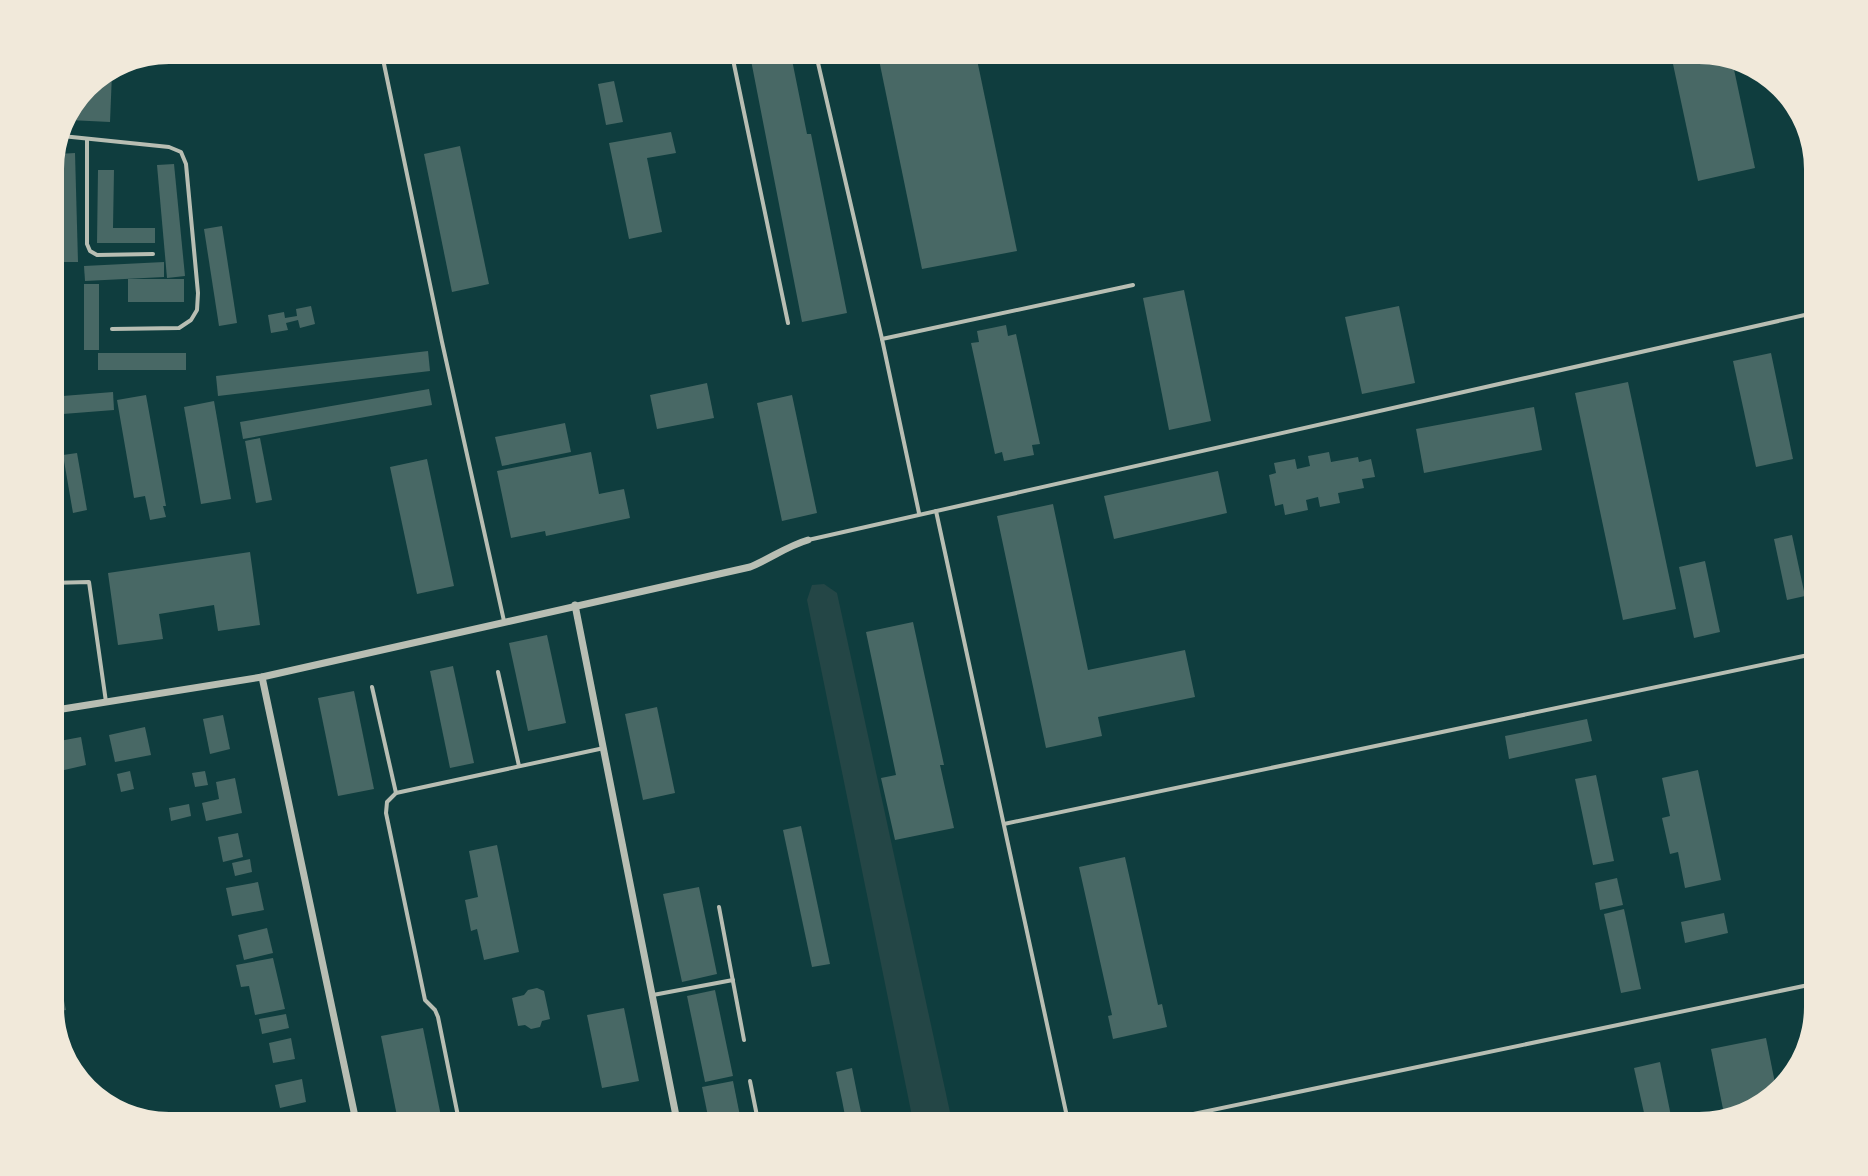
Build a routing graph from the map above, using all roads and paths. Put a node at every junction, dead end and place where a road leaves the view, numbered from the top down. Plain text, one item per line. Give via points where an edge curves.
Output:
1 (384, 64) edge
2 (734, 64) edge
3 (818, 64) edge
4 (70, 137) edge
5 (87, 139) junction
6 (153, 254) dead end
7 (1133, 285) dead end
8 (1804, 315) edge
9 (788, 323) dead end
10 (112, 329) dead end
11 (882, 339) junction
12 (936, 510) junction
13 (919, 514) junction
14 (808, 540) joint
15 (64, 583) edge
16 (575, 605) junction
17 (504, 621) junction
18 (1804, 656) edge
19 (498, 672) dead end
20 (262, 677) junction
21 (372, 687) dead end
22 (106, 702) junction
23 (64, 709) edge
24 (604, 748) junction
25 (519, 766) junction
26 (396, 793) junction
27 (1004, 824) junction
28 (719, 907) dead end
29 (733, 980) junction
30 (1804, 986) edge
31 (652, 995) junction
32 (744, 1040) dead end
33 (750, 1081) dead end
34 (354, 1112) edge
35 (457, 1112) edge
36 (676, 1112) edge
37 (756, 1112) edge
38 (1066, 1112) edge
39 (1203, 1112) edge

1 - 17 lane
2 - 9 lane
3 - 11 lane
4 - 5 lane
5 - 6 lane via 90,251
5 - 10 lane via 169,147 181,152 186,164 197,310 179,328
7 - 11 lane
8 - 12 lane
11 - 13 lane
12 - 13 lane
12 - 27 lane
13 - 14 lane
14 - 16 street via 750,567
15 - 22 lane via 89,582
16 - 17 street
16 - 24 street
17 - 20 street
18 - 27 lane
19 - 25 lane
20 - 22 street
20 - 34 street
21 - 26 lane
22 - 23 street
24 - 25 lane
24 - 31 street
25 - 26 lane
26 - 35 lane via 387,802 386,813 425,1000 438,1017
27 - 38 lane
28 - 29 lane
29 - 31 lane
29 - 32 lane
30 - 39 lane
31 - 36 street
33 - 37 lane

